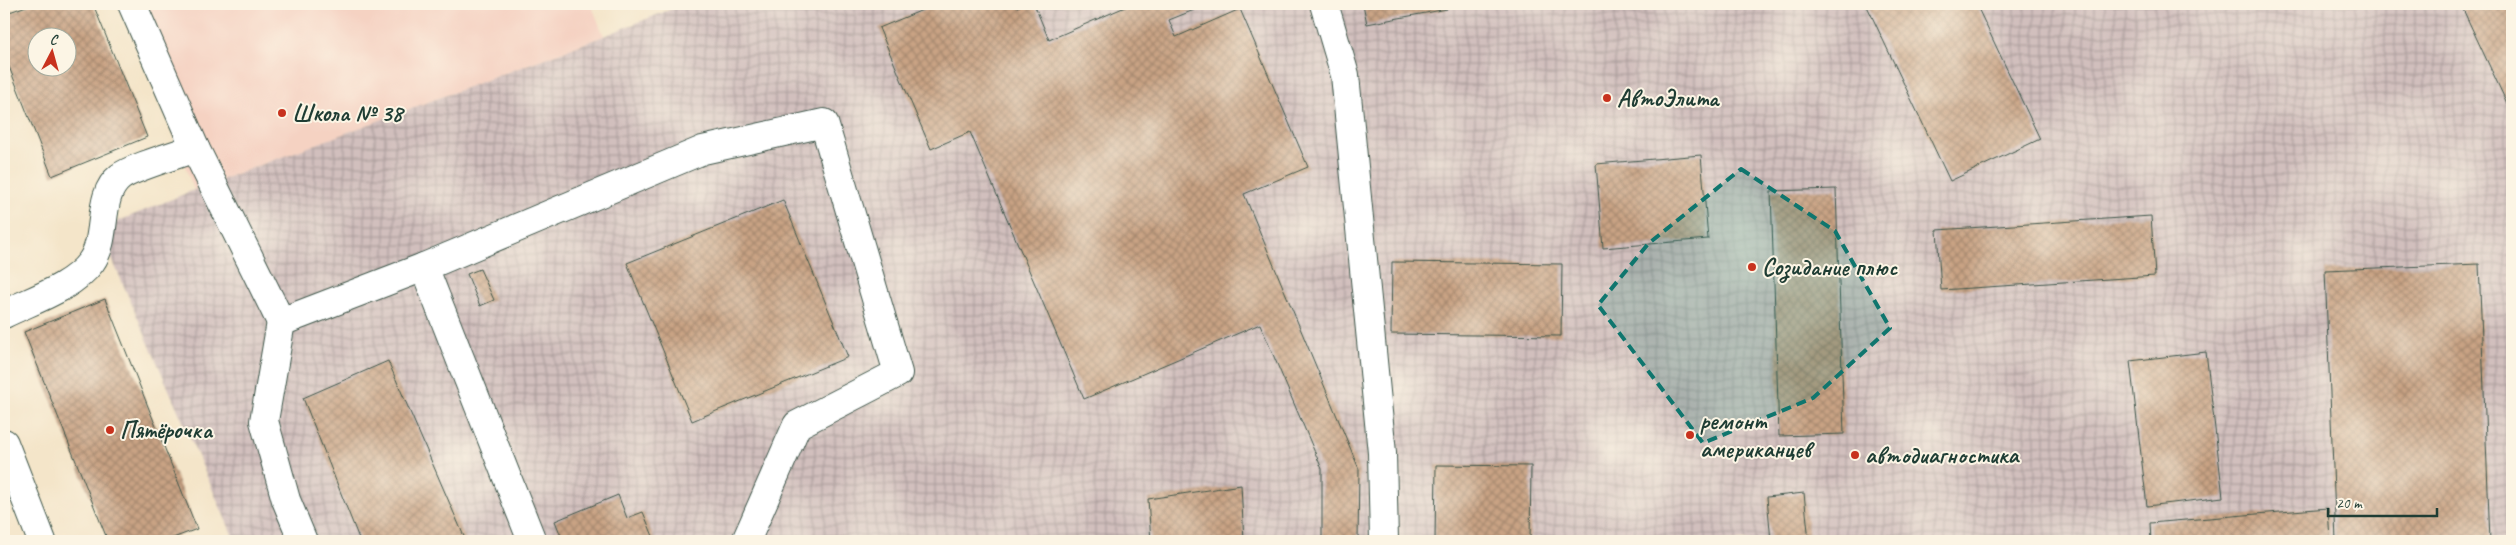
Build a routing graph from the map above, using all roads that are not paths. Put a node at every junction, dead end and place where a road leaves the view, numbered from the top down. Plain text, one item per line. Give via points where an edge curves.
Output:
1 (132, 4) edge
2 (1324, 4) edge
3 (195, 148) junction
4 (424, 268) junction
5 (4, 314) edge
6 (281, 322) junction
7 (4, 444) edge
8 (42, 541) edge
9 (303, 541) edge
10 (532, 541) edge
11 (746, 541) edge
12 (1384, 541) edge

1 - 3 lane
2 - 12 lane via 1345,75 1382,453
3 - 5 lane via 121,176 109,189 102,234 92,261 74,280
3 - 6 lane
4 - 6 lane
4 - 10 lane
4 - 11 lane via 703,150 824,123 898,373 798,425
6 - 9 lane via 264,421 286,500
7 - 8 lane

